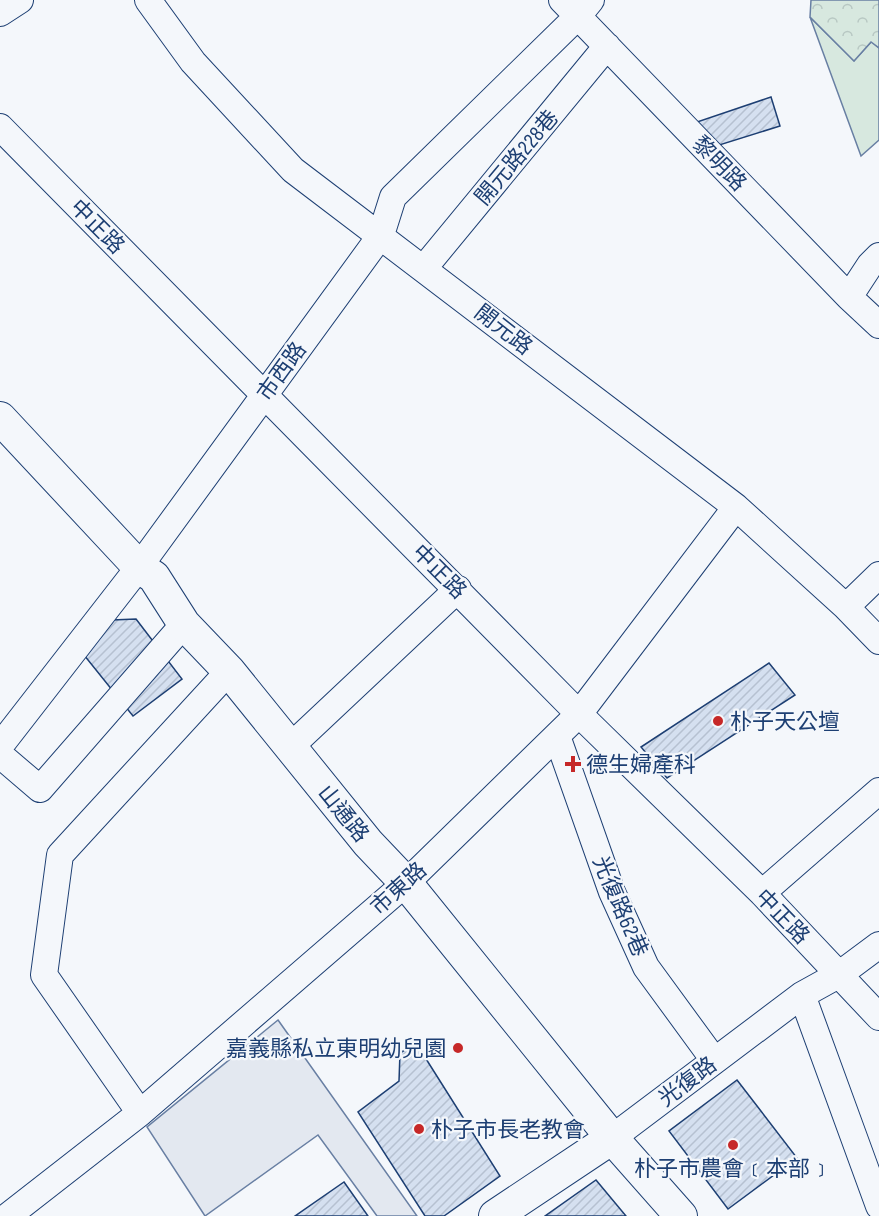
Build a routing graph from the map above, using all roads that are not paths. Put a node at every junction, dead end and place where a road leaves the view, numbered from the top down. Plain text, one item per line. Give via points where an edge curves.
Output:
1 (20, 0) edge
2 (148, 0) edge
3 (577, 5) edge
4 (0, 13) edge
5 (607, 46) junction
6 (0, 127) edge
7 (381, 235) junction
8 (879, 255) edge
9 (424, 268) junction
10 (849, 297) junction
11 (879, 325) edge
12 (264, 394) junction
13 (0, 418) edge
14 (736, 507) junction
15 (139, 567) junction
16 (879, 574) edge
17 (458, 589) junction
18 (846, 607) junction
19 (184, 624) junction
20 (879, 641) edge
21 (229, 671) junction
22 (579, 714) junction
23 (557, 736) junction
24 (0, 746) edge
25 (290, 747) junction
26 (0, 755) edge
27 (879, 791) edge
28 (406, 883) junction
29 (762, 893) junction
30 (879, 945) edge
31 (840, 974) junction
32 (802, 994) junction
33 (879, 1017) edge
34 (714, 1060) junction
35 (140, 1113) junction
36 (612, 1138) junction
37 (879, 1206) edge
38 (8, 1216) edge
39 (495, 1216) edge
40 (681, 1216) edge

1 - 4 street
2 - 7 street, 開元路 via 194,62 293,170
3 - 5 street, 黎明路
3 - 7 street, 市西路 via 393,197
5 - 9 street, 開元路228巷
5 - 10 street, 黎明路
6 - 12 street, 中正路
7 - 9 street, 開元路
7 - 12 street, 市西路
8 - 10 street
9 - 14 street, 開元路
10 - 11 street, 黎明路
12 - 15 street, 市西路
12 - 17 street, 中正路
13 - 15 main road, 山通路
14 - 18 street, 開元路
14 - 22 street, 市東路
15 - 19 main road, 山通路 via 154,577
15 - 24 street, 市西路
16 - 18 street
17 - 22 street, 中正路
17 - 25 street
18 - 20 street, 開元路
19 - 21 main road, 山通路
19 - 26 street via 40,789
21 - 25 main road, 山通路
21 - 35 street via 60,855 44,975
22 - 23 street, 市東路
22 - 29 street, 中正路
23 - 28 street, 市東路
23 - 34 street, 光復路62巷 via 612,892 646,967
25 - 28 main road, 山通路
27 - 29 street
28 - 35 street, 市東路
28 - 36 main road, 山通路
29 - 31 street, 中正路
30 - 31 street, 光復路
31 - 32 street, 光復路
31 - 33 street, 中正路
32 - 34 street, 光復路
32 - 37 street
34 - 36 street, 光復路
35 - 38 street, 市東路
36 - 39 main road, 光復路
36 - 40 main road, 山通路

